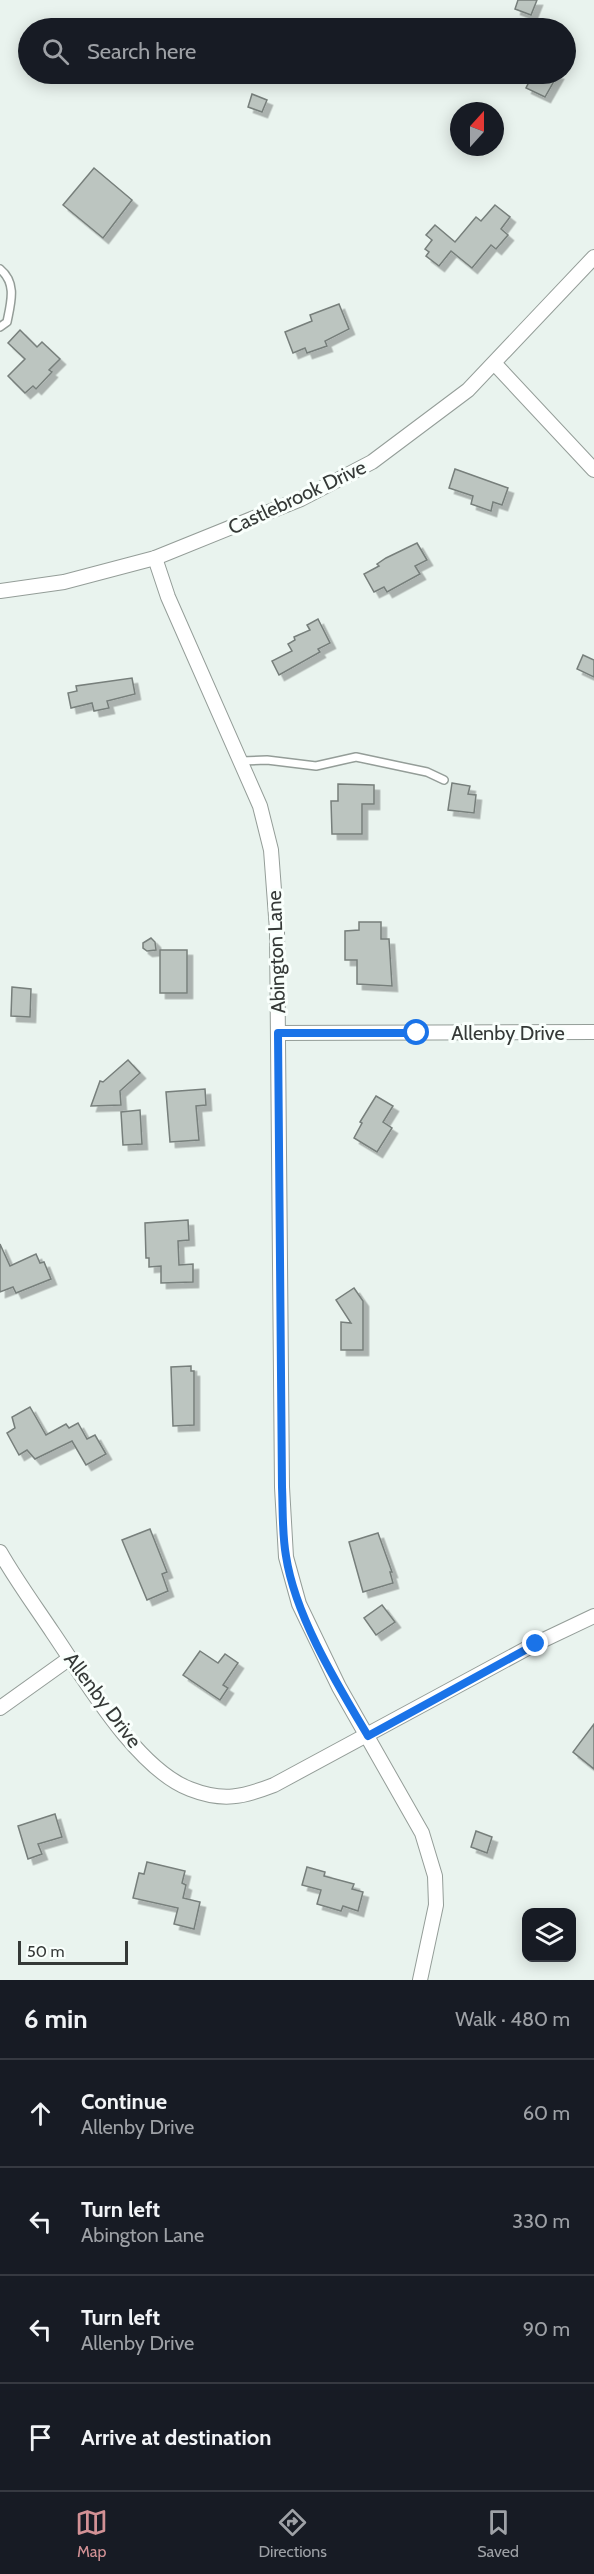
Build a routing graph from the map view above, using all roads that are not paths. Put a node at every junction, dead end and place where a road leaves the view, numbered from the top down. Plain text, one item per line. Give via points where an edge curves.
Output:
1 (594, 257) edge
2 (0, 268) edge
3 (0, 327) edge
4 (495, 364) junction
5 (594, 470) edge
6 (155, 558) junction
7 (0, 591) edge
8 (242, 761) junction
9 (444, 780) dead end
10 (594, 1032) edge
11 (278, 1033) junction
12 (0, 1552) edge
13 (594, 1616) edge
14 (70, 1658) junction
15 (0, 1708) edge
16 (368, 1736) junction
17 (420, 1980) edge

1 - 4 street, Castlebrook Drive
2 - 3 lane via 9,277 12,291 7,322
4 - 5 street
4 - 6 street, Castlebrook Drive via 468,390 372,462 301,499
6 - 7 street, Castlebrook Drive via 64,582
6 - 8 street, Abington Lane via 168,597
8 - 9 lane via 316,766 356,757 427,772
8 - 11 street, Abington Lane via 260,806 271,850
10 - 11 street, Allenby Drive
11 - 16 street, Abington Lane via 286,1557 299,1604 339,1687
12 - 14 street, Allenby Drive
13 - 16 street, Allenby Drive
14 - 15 street
14 - 16 street, Allenby Drive via 117,1726 168,1778 190,1790 243,1797
16 - 17 street, Abington Lane via 422,1833 435,1876 436,1905

